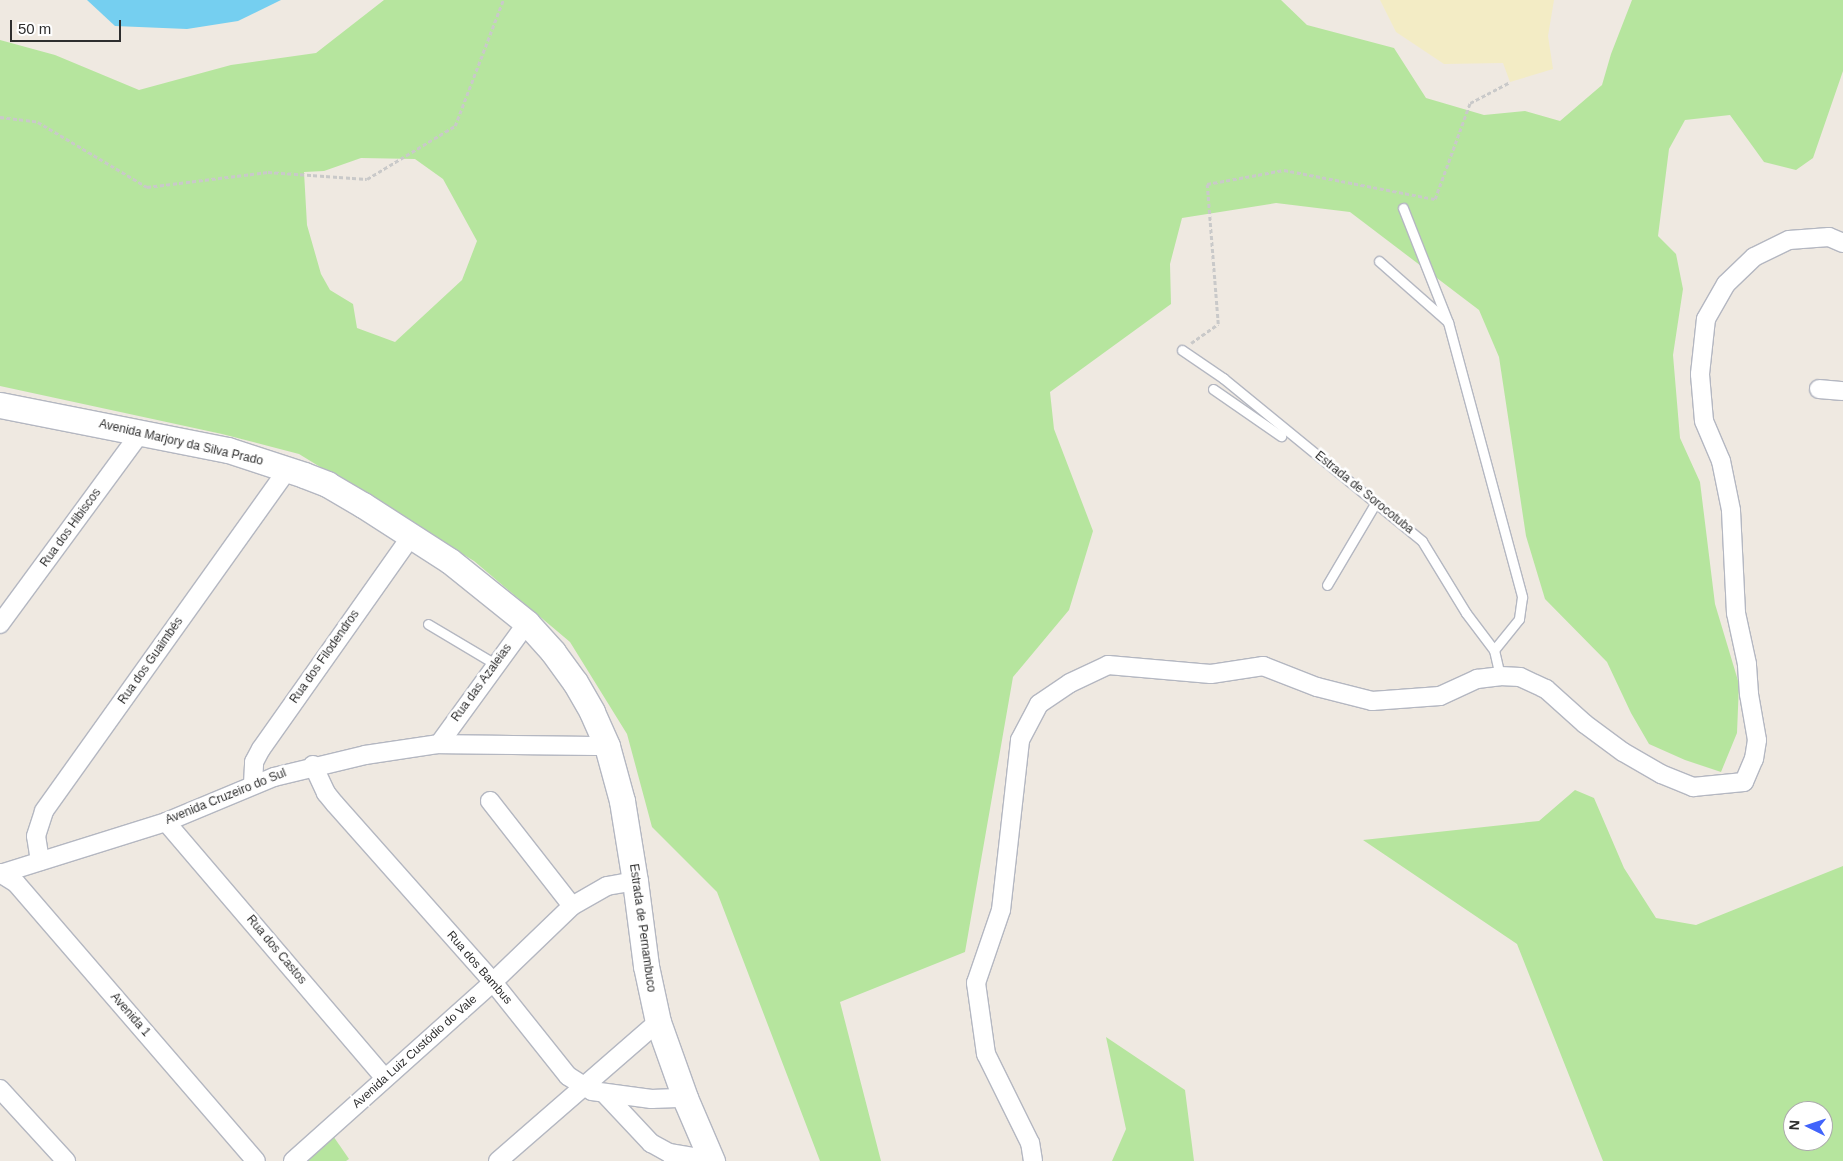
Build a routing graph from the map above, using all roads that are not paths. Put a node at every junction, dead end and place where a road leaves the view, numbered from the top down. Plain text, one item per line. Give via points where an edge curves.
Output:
1 (1403, 208) dead end
2 (1843, 243) edge
3 (1379, 261) dead end
4 (1448, 322) junction
5 (1182, 350) road end
6 (1233, 386) junction
7 (1213, 389) dead end
8 (1819, 389) dead end
9 (1843, 392) edge
10 (1226, 397) junction
11 (0, 405) edge
12 (142, 432) junction
13 (1281, 436) dead end
14 (288, 468) junction
15 (1376, 502) junction
16 (411, 536) junction
17 (1327, 585) dead end
18 (527, 623) junction
19 (0, 624) edge
20 (428, 624) dead end
21 (1494, 650) junction
22 (495, 664) junction
23 (1500, 676) junction
24 (439, 744) junction
25 (607, 746) junction
26 (313, 766) junction
27 (253, 784) junction
28 (490, 802) dead end
29 (166, 822) junction
30 (40, 861) junction
31 (0, 873) edge
32 (635, 881) junction
33 (572, 906) junction
34 (493, 982) junction
35 (658, 1022) junction
36 (385, 1078) junction
37 (582, 1087) junction
38 (0, 1089) edge
39 (604, 1093) junction
40 (686, 1098) junction
41 (712, 1160) edge
42 (66, 1161) edge
43 (256, 1161) edge
44 (293, 1161) edge
45 (498, 1161) edge
46 (1033, 1161) edge

1 - 4 lane
2 - 23 street via 1829,237 1789,240 1754,257 1726,284 1706,319 1700,374 1704,421 1721,461 1731,510 1736,613 1747,664 1757,740 1754,759 1744,782 1693,787 1661,774 1615,747 1546,689 1520,677
3 - 4 lane
4 - 21 lane via 1522,598 1518,619
5 - 6 lane, Estrada de Sorocotuba
6 - 10 lane
6 - 15 lane, Estrada de Sorocotuba
7 - 10 lane
8 - 9 street
10 - 13 lane
11 - 12 main road, Avenida Marjory da Silva Prado
12 - 14 main road, Avenida Marjory da Silva Prado via 228,450
12 - 19 street, Rua dos Hibiscos
14 - 16 main road, Avenida Marjory da Silva Prado via 327,484
14 - 30 street, Rua dos Guaimbés via 44,812 36,836
15 - 17 lane
15 - 21 lane, Estrada de Sorocotuba via 1422,541 1466,613
16 - 18 main road, Avenida Marjory da Silva Prado via 483,586
16 - 27 street, Rua dos Filodendros via 261,749 254,762
18 - 22 street, Rua das Azaleias
18 - 25 main road, Avenida Marjory da Silva Prado via 575,682
20 - 22 lane
21 - 23 lane, Estrada de Sorocotuba
22 - 24 street, Rua das Azaleias
23 - 46 street via 1477,679 1440,696 1372,700 1317,687 1263,666 1211,674 1108,665 1070,683 1039,704 1020,740 1001,910 976,983 986,1054 1030,1143
24 - 25 street, Avenida Cruzeiro do Sul
24 - 26 street, Avenida Cruzeiro do Sul
25 - 32 main road, Estrada de Pernambuco via 622,801
26 - 27 street, Avenida Cruzeiro do Sul
26 - 34 street, Rua dos Bambus via 335,804
27 - 29 street, Avenida Cruzeiro do Sul
28 - 33 street
29 - 30 street, Avenida Cruzeiro do Sul
29 - 36 street, Rua dos Castos
30 - 31 street, Avenida Cruzeiro do Sul
31 - 43 street, Avenida 1 via 16,883
32 - 33 street, Avenida Luiz Custódio do Vale via 607,886
32 - 35 main road, Estrada de Pernambuco via 646,966
33 - 34 street, Avenida Luiz Custódio do Vale
34 - 36 street, Avenida Luiz Custódio do Vale
34 - 37 street, Rua dos Bambus via 568,1076
35 - 37 street
35 - 40 main road, Estrada de Pernambuco
36 - 44 street, Avenida Luiz Custódio do Vale
37 - 39 street, Rua dos Bambus
37 - 45 street
38 - 42 street
39 - 40 street, Rua dos Bambus via 651,1099
39 - 41 street via 651,1144 669,1153
40 - 41 main road, Estrada de Pernambuco

